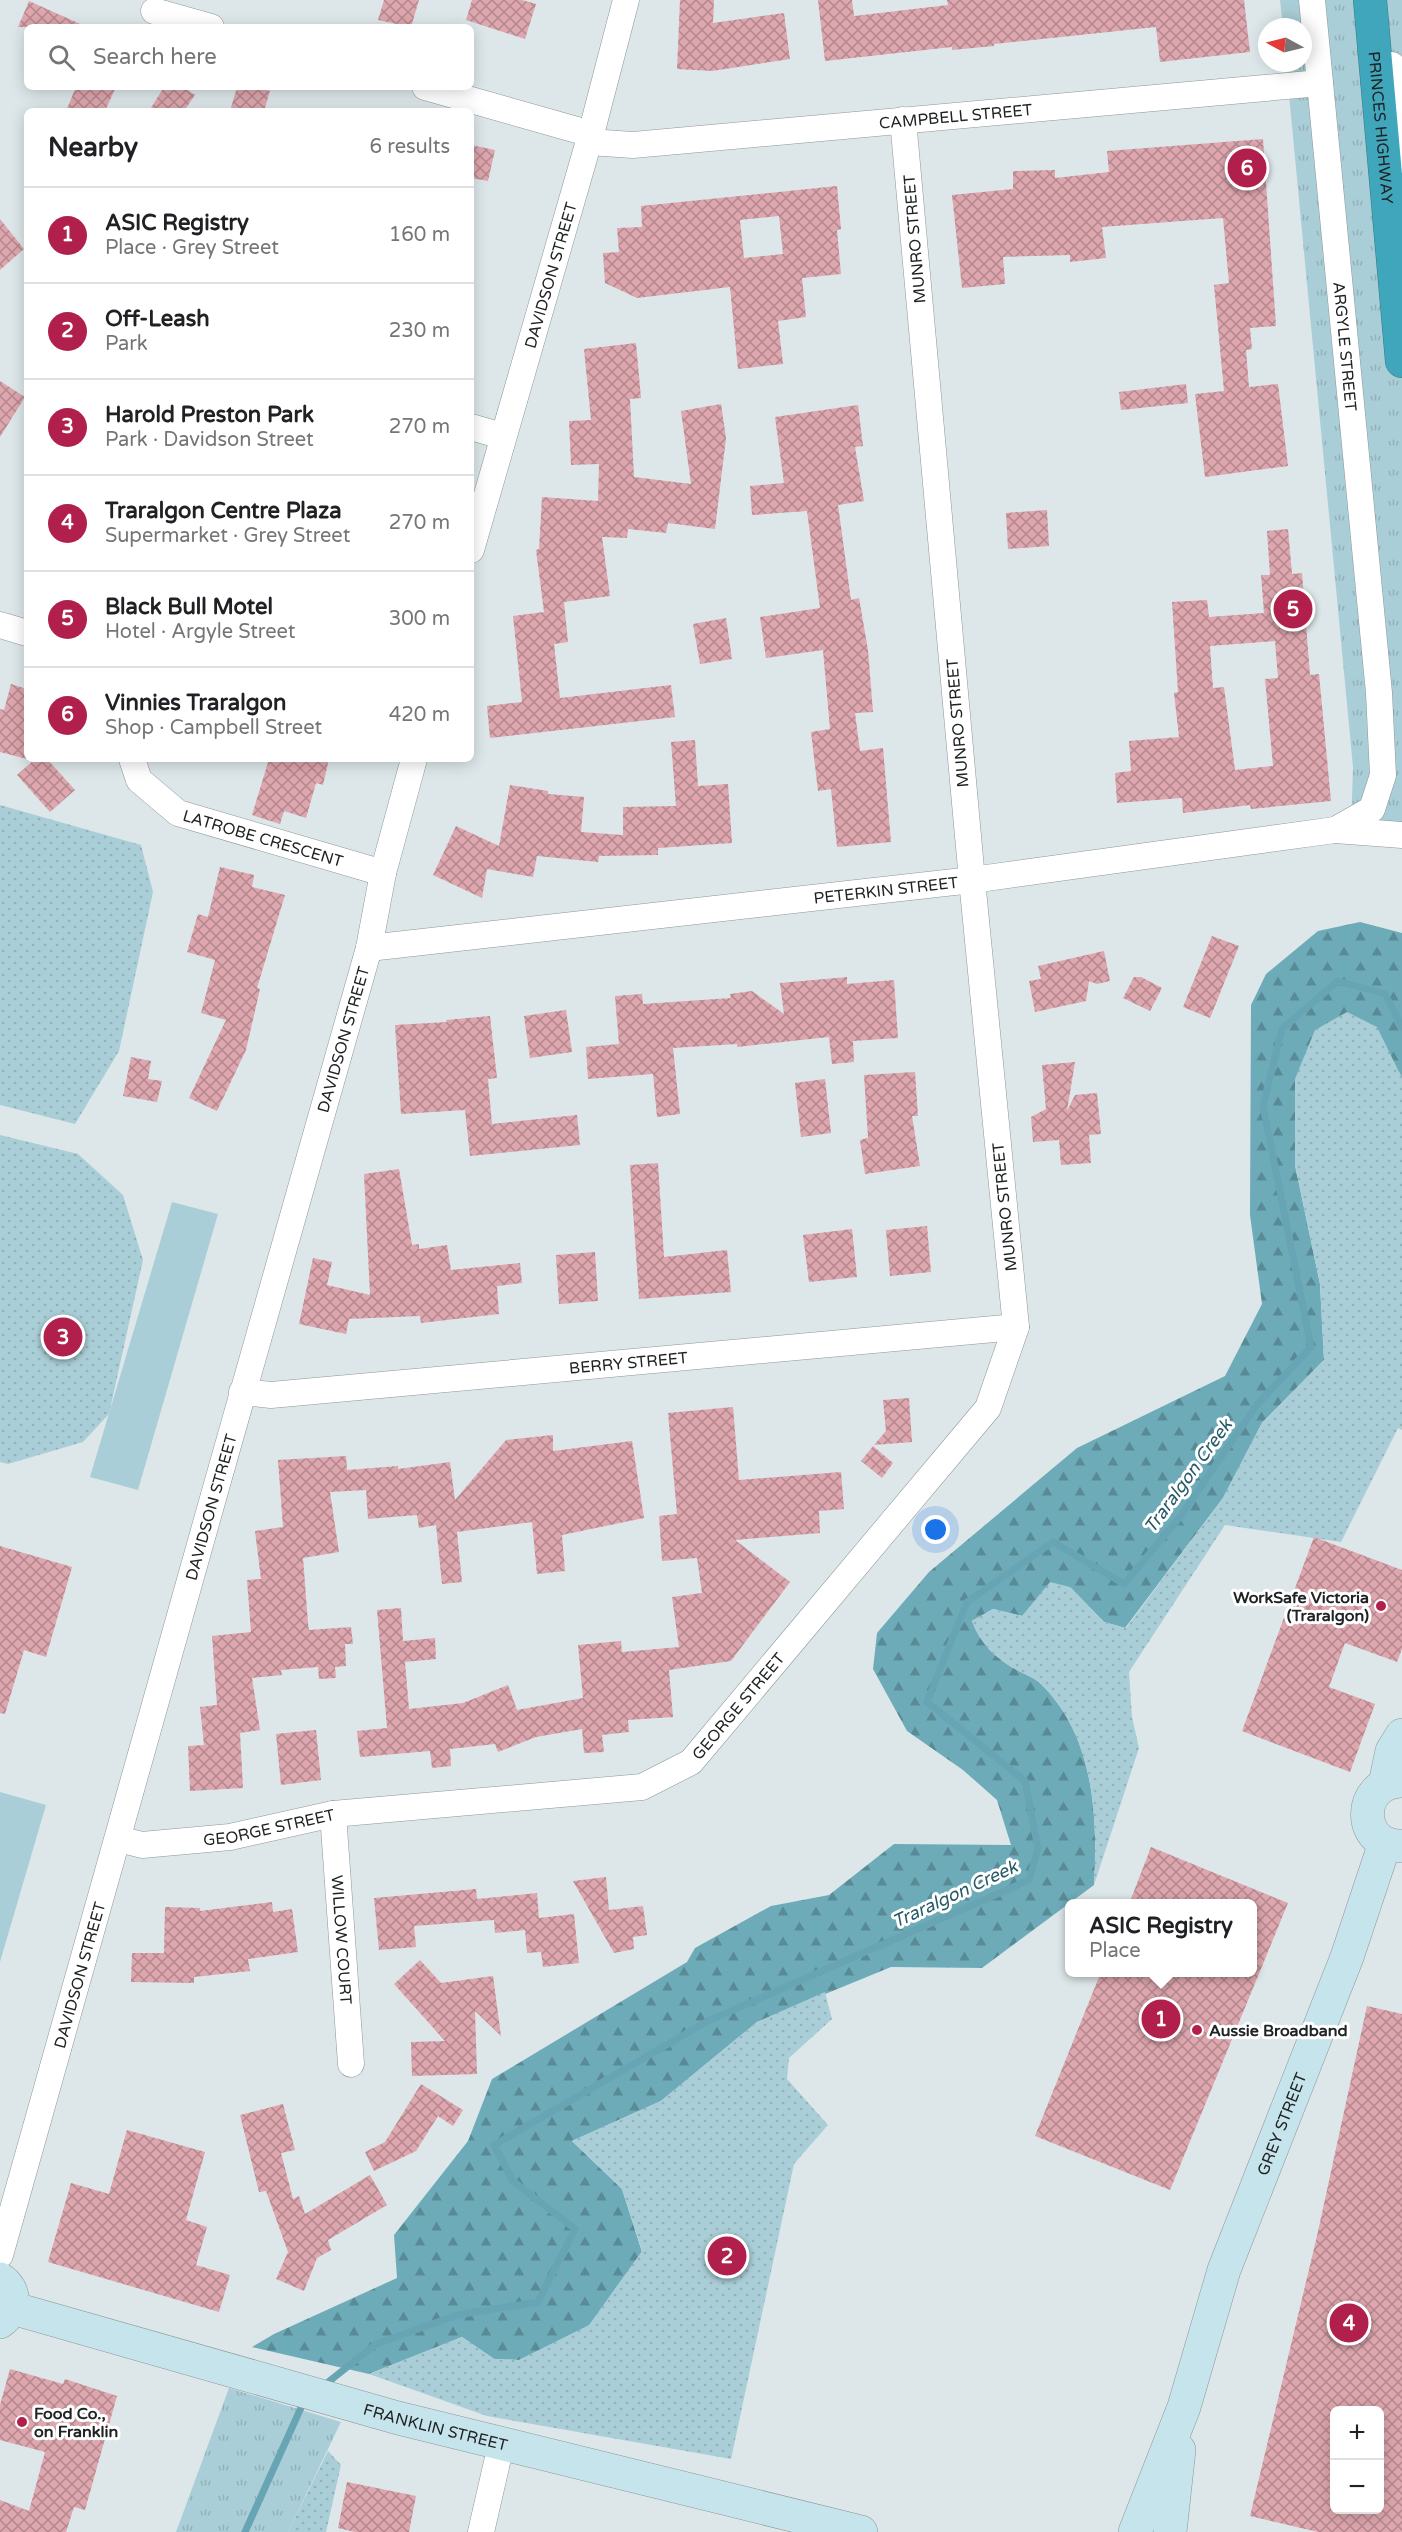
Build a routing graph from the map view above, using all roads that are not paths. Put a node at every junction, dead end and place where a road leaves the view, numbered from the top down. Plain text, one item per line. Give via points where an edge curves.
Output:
1 (626, 0) edge
2 (1312, 0) edge
3 (1370, 0) edge
4 (154, 11) dead end
5 (200, 24) edge
6 (1390, 65) edge
7 (1320, 83) junction
8 (435, 90) edge
9 (903, 120) junction
10 (590, 138) junction
11 (1402, 160) edge
12 (1398, 286) edge
13 (1402, 361) edge
14 (474, 428) edge
15 (502, 436) junction
16 (474, 539) edge
17 (0, 625) edge
18 (24, 632) edge
19 (1379, 693) junction
20 (1402, 723) edge
21 (133, 762) edge
22 (413, 762) edge
23 (1335, 830) junction
24 (1402, 835) edge
25 (383, 873) junction
26 (972, 880) junction
27 (369, 948) junction
28 (1016, 1327) junction
29 (242, 1392) junction
30 (1402, 1736) edge
31 (1393, 1783) edge
32 (333, 1814) junction
33 (119, 1839) junction
34 (1393, 1845) edge
35 (351, 2064) dead end
36 (0, 2255) edge
37 (0, 2279) edge
38 (6, 2315) edge
39 (1184, 2407) junction
40 (501, 2445) junction
41 (807, 2526) edge
42 (481, 2532) edge
43 (861, 2532) edge
44 (1135, 2532) edge
45 (1170, 2532) edge

1 - 10 street, DAVIDSON STREET
2 - 7 street, ARGYLE STREET
3 - 6 highway, PRINCES HIGHWAY
4 - 5 street
6 - 11 street
6 - 12 highway, PRINCES HIGHWAY
7 - 9 street, CAMPBELL STREET
7 - 19 street, ARGYLE STREET
8 - 10 street, CAMPBELL STREET
9 - 10 street, CAMPBELL STREET via 633,145
9 - 26 street, MUNRO STREET
10 - 15 street, DAVIDSON STREET
12 - 13 highway, PRINCES HIGHWAY
14 - 15 street
15 - 16 street, DAVIDSON STREET
17 - 18 street
19 - 20 street
19 - 23 street, ARGYLE STREET via 1383,774 1372,809
21 - 25 street, LATROBE CRESCENT via 139,780 178,813
22 - 25 street, DAVIDSON STREET
23 - 24 street, PETERKIN STREET
23 - 26 street, PETERKIN STREET
25 - 27 street, DAVIDSON STREET
26 - 27 street, PETERKIN STREET
26 - 28 street, MUNRO STREET
27 - 29 street, DAVIDSON STREET
28 - 29 street, BERRY STREET via 271,1395
28 - 32 street, GEORGE STREET via 988,1408 691,1762 642,1787
29 - 33 street, DAVIDSON STREET
30 - 31 main road via 1392,1751
31 - 34 main road via 1374,1793 1367,1814 1374,1835
32 - 33 street, GEORGE STREET via 230,1837 142,1845
32 - 35 street, WILLOW COURT
33 - 36 street, DAVIDSON STREET
34 - 39 main road, GREY STREET via 1224,2270
37 - 38 main road via 10,2288 13,2298
38 - 40 main road, FRANKLIN STREET via 267,2380
39 - 44 main road, GREY STREET
39 - 45 main road, GREY STREET
40 - 41 main road, FRANKLIN STREET
40 - 42 street
41 - 43 main road, FRANKLIN STREET

